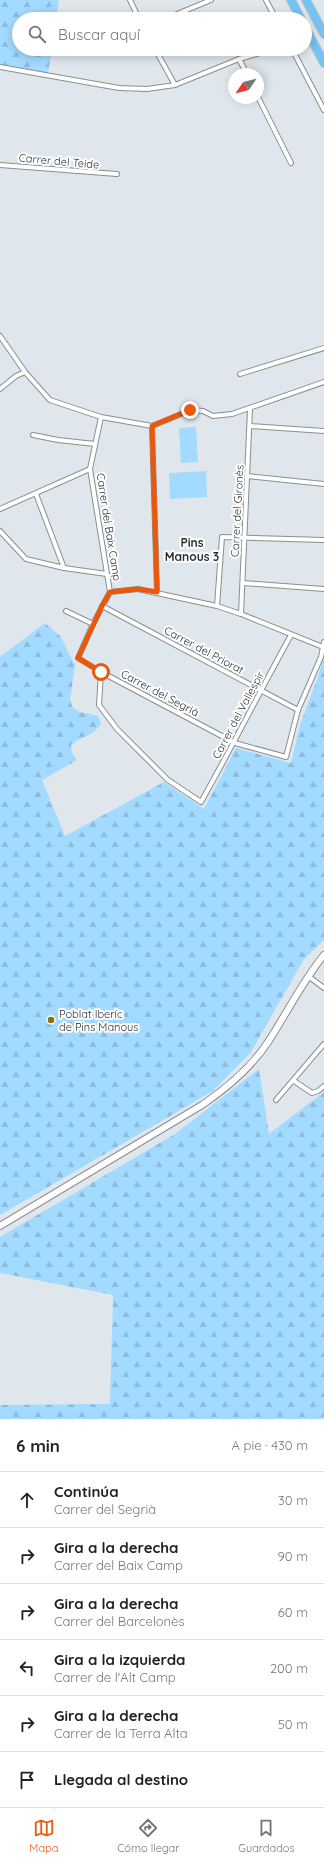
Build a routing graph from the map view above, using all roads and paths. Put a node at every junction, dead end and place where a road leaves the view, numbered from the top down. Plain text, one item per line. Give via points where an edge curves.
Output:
1 (130, 0) edge
2 (211, 0) edge
3 (266, 0) edge
4 (291, 0) edge
5 (306, 0) edge
6 (136, 12) edge
7 (182, 12) edge
8 (272, 12) edge
9 (297, 12) edge
10 (324, 34) edge
11 (312, 40) edge
12 (159, 56) edge
13 (252, 56) edge
14 (296, 56) edge
15 (239, 60) junction
16 (324, 63) edge
17 (0, 67) edge
18 (243, 68) edge
19 (175, 85) junction
20 (262, 104) edge
21 (324, 110) edge
22 (291, 163) dead end
23 (0, 165) edge
24 (117, 174) dead end
25 (0, 336) edge
26 (324, 348) edge
27 (24, 372) junction
28 (240, 374) dead end
29 (324, 382) edge
30 (0, 389) edge
31 (250, 409) junction
32 (100, 416) junction
33 (152, 426) junction
34 (250, 426) junction
35 (324, 431) edge
36 (33, 436) dead end
37 (95, 444) junction
38 (90, 469) junction
39 (248, 476) junction
40 (324, 484) edge
41 (36, 494) junction
42 (0, 508) edge
43 (0, 531) edge
44 (245, 537) junction
45 (324, 540) edge
46 (64, 568) junction
47 (107, 574) junction
48 (243, 583) junction
49 (324, 589) edge
50 (110, 592) junction
51 (157, 592) junction
52 (102, 606) junction
53 (217, 606) junction
54 (66, 610) dead end
55 (241, 614) junction
56 (93, 624) junction
57 (291, 635) junction
58 (324, 642) edge
59 (323, 647) junction
60 (78, 658) joint
61 (101, 672) junction
62 (261, 690) junction
63 (298, 710) junction
64 (235, 743) junction
65 (324, 955) edge
66 (308, 976) junction
67 (324, 988) edge
68 (324, 1044) edge
69 (294, 1081) junction
70 (324, 1086) edge
71 (276, 1100) dead end
72 (0, 1226) edge

1 - 6 street
2 - 7 street
3 - 8 street
4 - 9 highway
5 - 10 highway
11 - 16 highway
12 - 19 street
13 - 15 street
14 - 21 street
15 - 18 street
15 - 19 street
17 - 19 street via 119,88 147,89
20 - 22 street
23 - 24 street, Carrer del Teide
25 - 27 street
26 - 28 street
27 - 30 street
27 - 32 street via 50,400
29 - 31 street
31 - 33 street via 213,416 203,411 190,410
31 - 34 street, Carrer del Gironès
32 - 33 street
32 - 37 street, Carrer del Baix Camp
33 - 51 street
34 - 35 street
34 - 39 street, Carrer del Gironès
36 - 37 street
37 - 38 street, Carrer del Baix Camp
38 - 41 street
38 - 47 street, Carrer del Baix Camp
39 - 40 street
39 - 44 street, Carrer del Gironès
41 - 42 street
41 - 46 street
43 - 46 street via 26,559
44 - 45 street
44 - 48 street, Carrer del Gironès
44 - 53 street via 222,537
46 - 47 street
47 - 50 street, Carrer del Baix Camp
48 - 49 street
48 - 55 street, Carrer del Gironès
50 - 51 street via 138,589
50 - 52 street, Carrer del Baix Camp
51 - 53 street
52 - 56 street, Carrer del Baix Camp
52 - 62 street, Carrer del Priorat
53 - 55 street
54 - 56 street
55 - 57 street
56 - 60 street, Carrer del Baix Camp
57 - 59 street
57 - 62 street, Carrer del Vallespir
58 - 59 street
59 - 63 street via 315,675
60 - 61 street, Carrer del Segrià
61 - 64 street, Carrer del Segrià
61 - 64 street, Carrer del Vallespir via 99,705 117,729 168,780 201,802
62 - 63 street, Carrer del Priorat
62 - 64 street, Carrer del Vallespir
63 - 64 street, Carrer del Segrià via 286,757
65 - 66 main road
66 - 67 street
66 - 72 main road via 267,1044 245,1070 226,1087 202,1105
68 - 69 street
69 - 70 street via 312,1093
69 - 71 street

